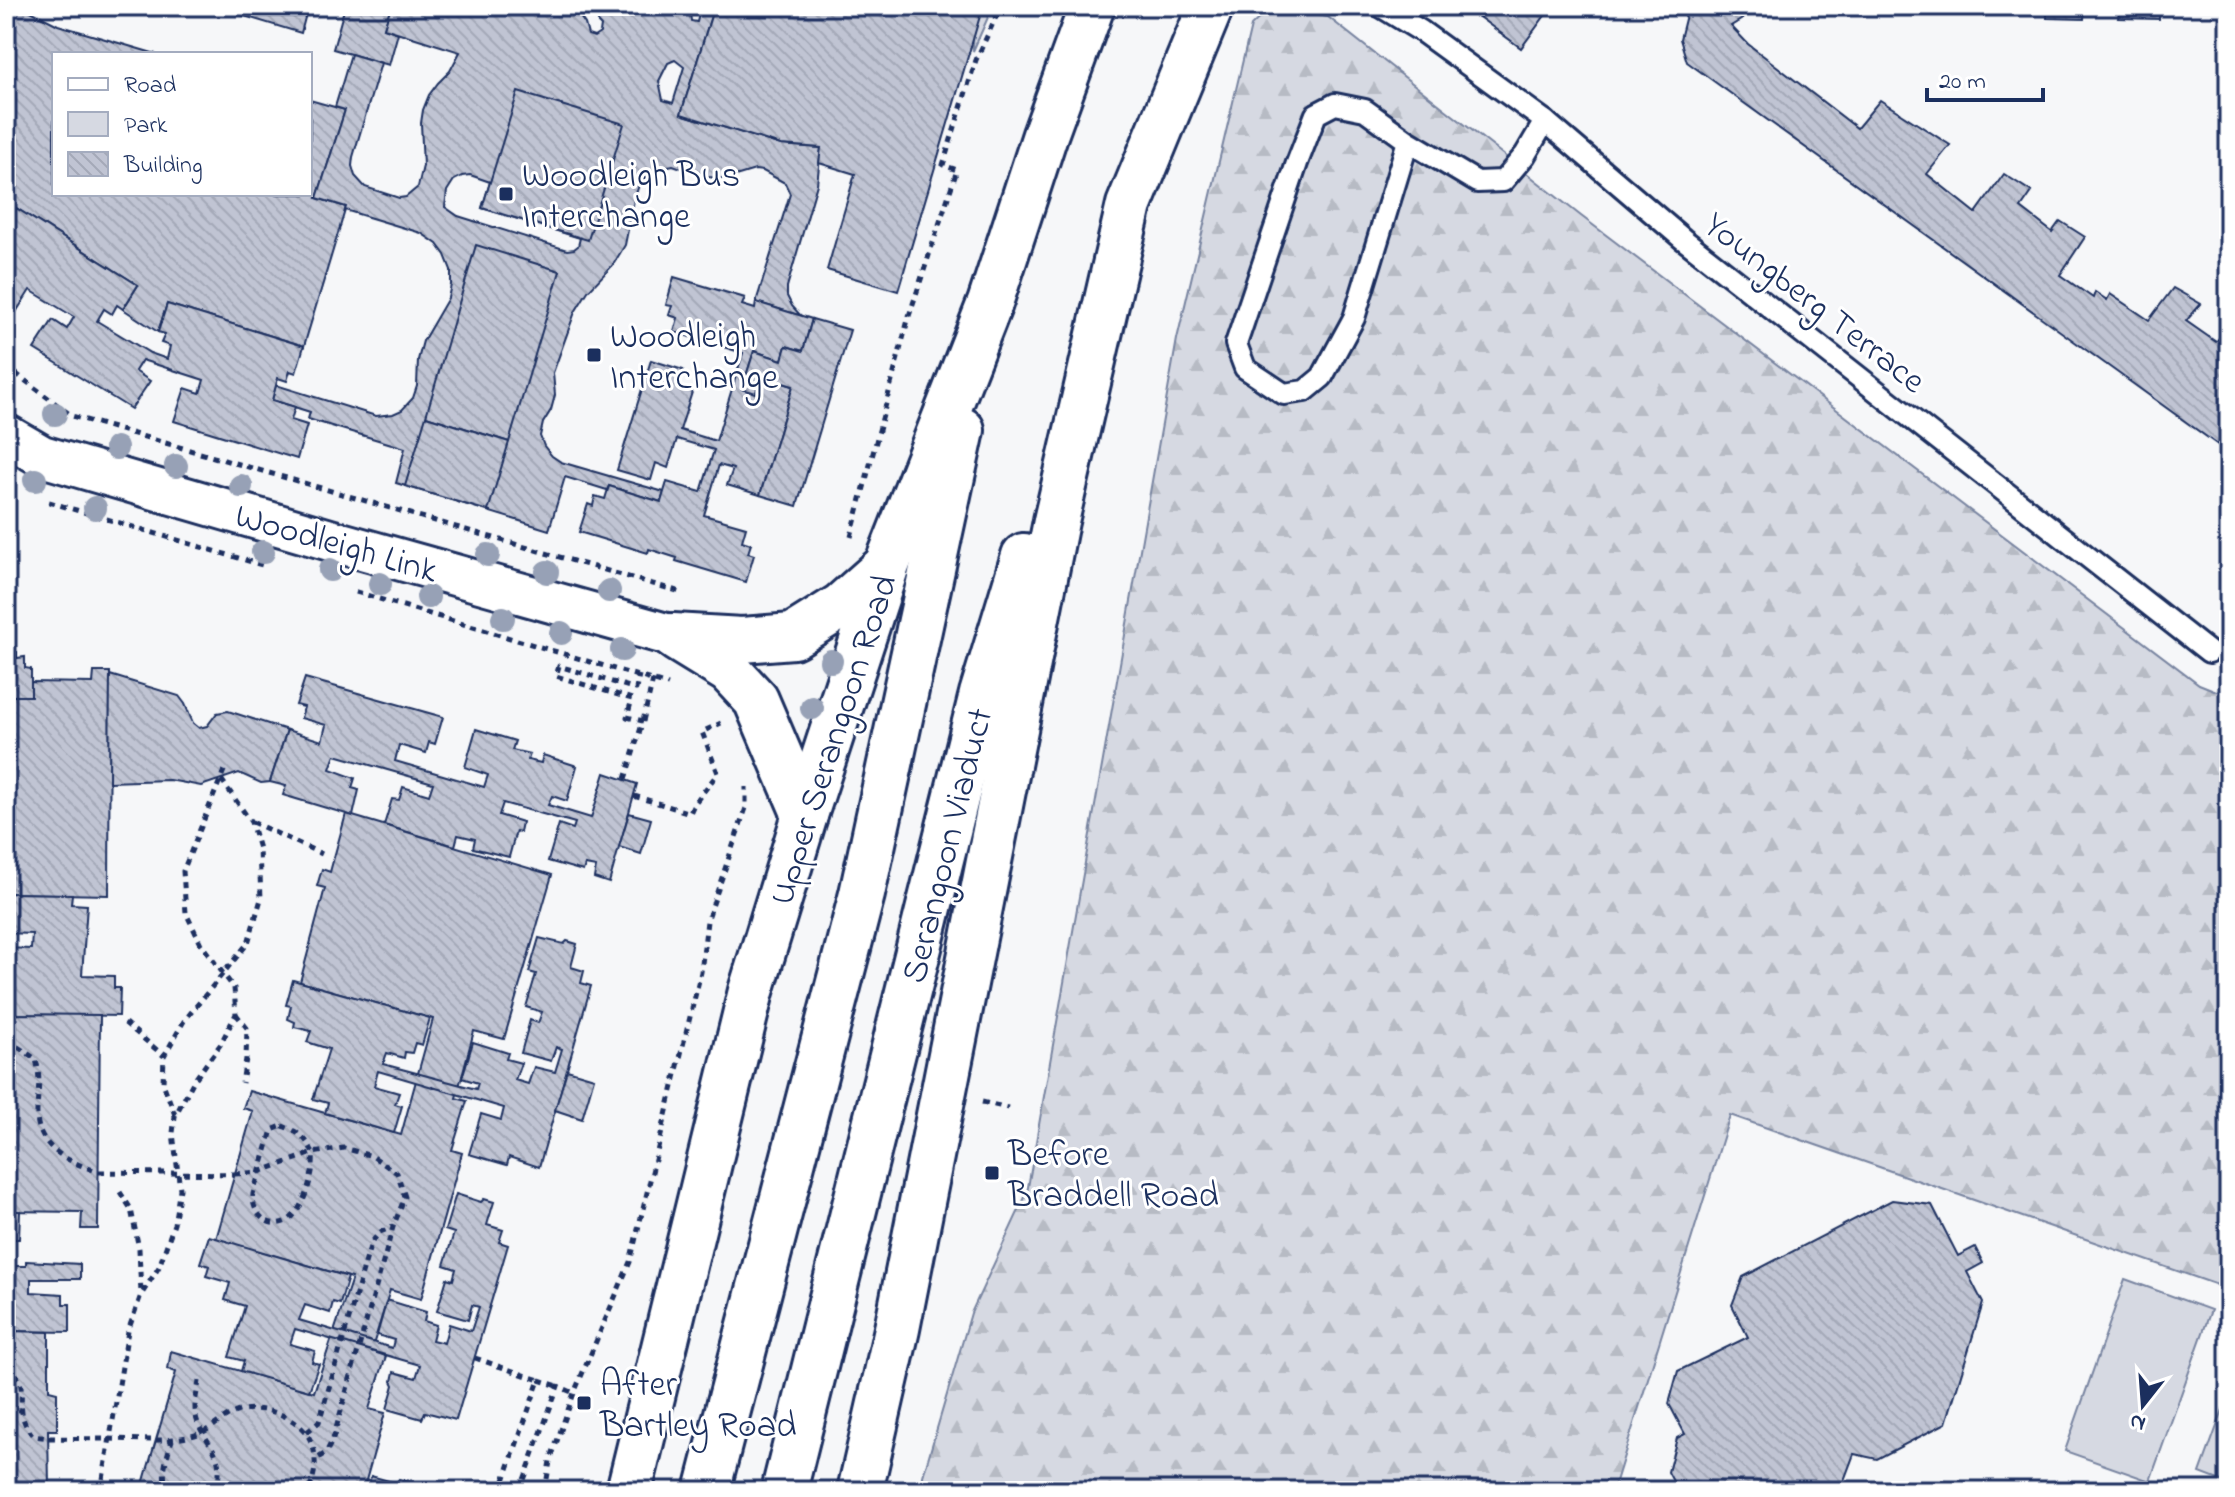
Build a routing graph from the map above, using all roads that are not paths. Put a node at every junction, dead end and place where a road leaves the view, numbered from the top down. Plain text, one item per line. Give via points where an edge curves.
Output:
1 (1092, 6) edge
2 (1211, 6) edge
3 (1380, 6) edge
4 (1545, 121) junction
5 (1408, 141) junction
6 (1129, 205) junction
7 (990, 303) junction
8 (6, 435) edge
9 (887, 565) junction
10 (673, 636) junction
11 (2209, 652) dead end
12 (805, 815) junction
13 (629, 1491) edge
14 (707, 1491) edge
15 (784, 1491) edge
16 (860, 1491) edge

1 - 7 main road, Upper Serangoon Road
2 - 6 main road
3 - 4 lane, Youngberg Terrace
4 - 5 lane via 1503,181 1477,182
4 - 11 lane, Youngberg Terrace via 1695,249
5 - 5 lane via 1354,318 1322,377 1305,391 1284,394 1245,368 1236,344 1316,114 1335,104 1365,110
6 - 15 main road, Serangoon Viaduct via 982,694
6 - 16 main road via 1056,521 897,1329
7 - 9 main road, Upper Serangoon Road
7 - 14 main road, Serangoon Viaduct via 862,894
8 - 10 street, Woodleigh Link via 42,456
9 - 10 main road via 841,606 793,636
9 - 12 main road, Upper Serangoon Road
10 - 12 main road via 729,671 756,700
12 - 13 main road, Upper Serangoon Road via 751,991

